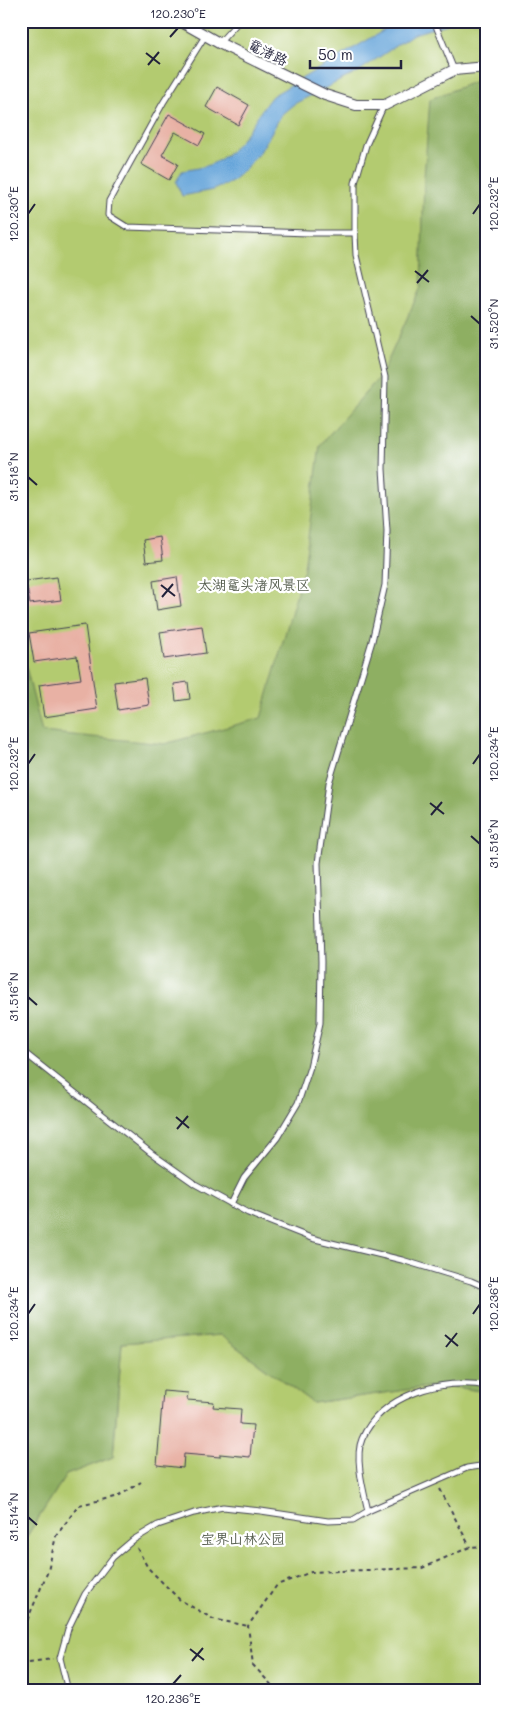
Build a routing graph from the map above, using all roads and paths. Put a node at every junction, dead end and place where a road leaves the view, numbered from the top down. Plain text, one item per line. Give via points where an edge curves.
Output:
1 (180, 21) edge
2 (238, 21) edge
3 (434, 21) edge
4 (205, 36) junction
5 (219, 43) junction
6 (487, 67) edge
7 (454, 70) junction
8 (384, 105) junction
9 (355, 232) junction
10 (21, 1050) edge
11 (231, 1204) junction
12 (487, 1288) edge
13 (487, 1386) edge
14 (487, 1465) edge
15 (436, 1481) junction
16 (141, 1482) dead end
17 (368, 1511) junction
18 (133, 1540) junction
19 (487, 1546) edge
20 (470, 1547) junction
21 (248, 1626) junction
22 (21, 1635) edge
23 (60, 1658) junction
24 (21, 1663) edge
25 (487, 1679) edge
26 (68, 1691) edge
27 (277, 1691) edge
28 (473, 1691) edge

1 - 4 street, 鼋渚路
2 - 5 lane
3 - 7 lane
4 - 5 street, 鼋渚路
4 - 9 lane via 163,102 109,201 108,215 127,227
5 - 8 street, 鼋渚路 via 325,95 356,105
6 - 7 street, 鼋渚路
7 - 8 street, 鼋渚路
8 - 9 lane via 366,145 355,183
9 - 11 lane via 356,256 385,377 385,585 372,641 329,782 318,863 320,1023 310,1067 298,1103 277,1138 244,1178
10 - 11 lane via 151,1153
11 - 12 lane via 311,1238 402,1260
13 - 17 lane via 439,1384 388,1406 374,1420 361,1440 360,1464
14 - 15 lane via 467,1468
15 - 17 lane
15 - 20 path
16 - 22 path via 118,1496 79,1504 56,1536 48,1571
17 - 18 lane via 353,1520 328,1521 223,1507 158,1525
18 - 21 path via 148,1568 180,1600 212,1619
18 - 23 lane via 113,1557 85,1594 68,1629
19 - 20 path
20 - 21 path via 422,1568 311,1572 277,1585
21 - 27 path via 253,1665
23 - 24 path
23 - 26 lane
25 - 28 path

